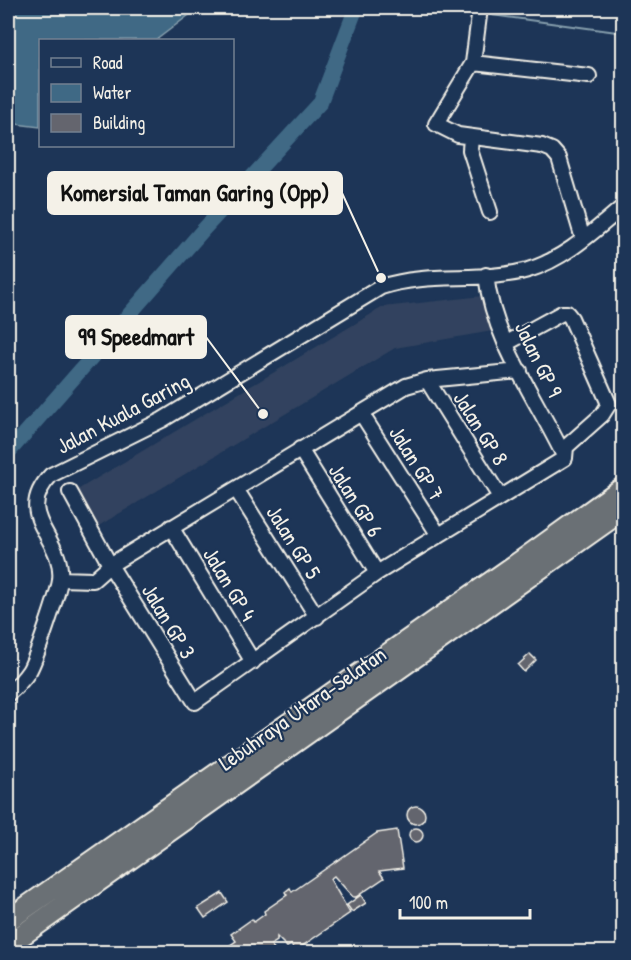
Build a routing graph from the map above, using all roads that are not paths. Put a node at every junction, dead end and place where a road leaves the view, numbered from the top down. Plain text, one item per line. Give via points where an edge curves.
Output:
1 (480, 8) edge
2 (473, 63) junction
3 (589, 76) dead end
4 (471, 137) junction
5 (624, 206) edge
6 (490, 212) dead end
7 (583, 239) junction
8 (486, 275) junction
9 (507, 343) junction
10 (520, 371) junction
11 (427, 380) junction
12 (361, 413) junction
13 (300, 449) junction
14 (565, 458) junction
15 (624, 487) edge
16 (236, 489) junction
17 (70, 492) dead end
18 (500, 497) junction
19 (624, 509) edge
20 (171, 527) junction
21 (438, 534) junction
22 (110, 565) junction
23 (377, 573) junction
24 (60, 579) junction
25 (317, 617) junction
26 (253, 662) junction
27 (8, 694) edge
28 (8, 920) edge
29 (8, 945) edge

1 - 2 street
2 - 3 street
2 - 4 street via 436,124
4 - 6 street via 470,150
4 - 7 street via 552,150 559,158
5 - 7 street, Jalan Kuala Garing
7 - 8 street, Jalan Kuala Garing via 528,270
8 - 9 street, Jalan GP 9 via 491,307
8 - 24 street, Jalan Kuala Garing via 406,280 381,287 162,420 51,475 38,491 35,509 58,559
9 - 10 street, Jalan GP 9
9 - 14 street via 562,313 571,318 609,404 566,447
10 - 11 street
10 - 14 street, Jalan GP 9
11 - 12 street via 406,386
11 - 18 street, Jalan GP 8
12 - 13 street
12 - 21 street, Jalan GP 7
13 - 16 street
13 - 23 street, Jalan GP 6
14 - 18 street
15 - 28 highway, Lebuhraya Utara–Selatan
16 - 20 street
16 - 25 street, Jalan GP 5
17 - 22 street, Jalan GP 3
18 - 21 street
19 - 29 highway, Lebuhraya Utara–Selatan
20 - 22 street
20 - 26 street, Jalan GP 4
21 - 23 street
22 - 24 street via 93,580
22 - 26 street, Jalan GP 3 via 195,702
23 - 25 street
24 - 27 street, Jalan Kuala Garing via 31,669
25 - 26 street

